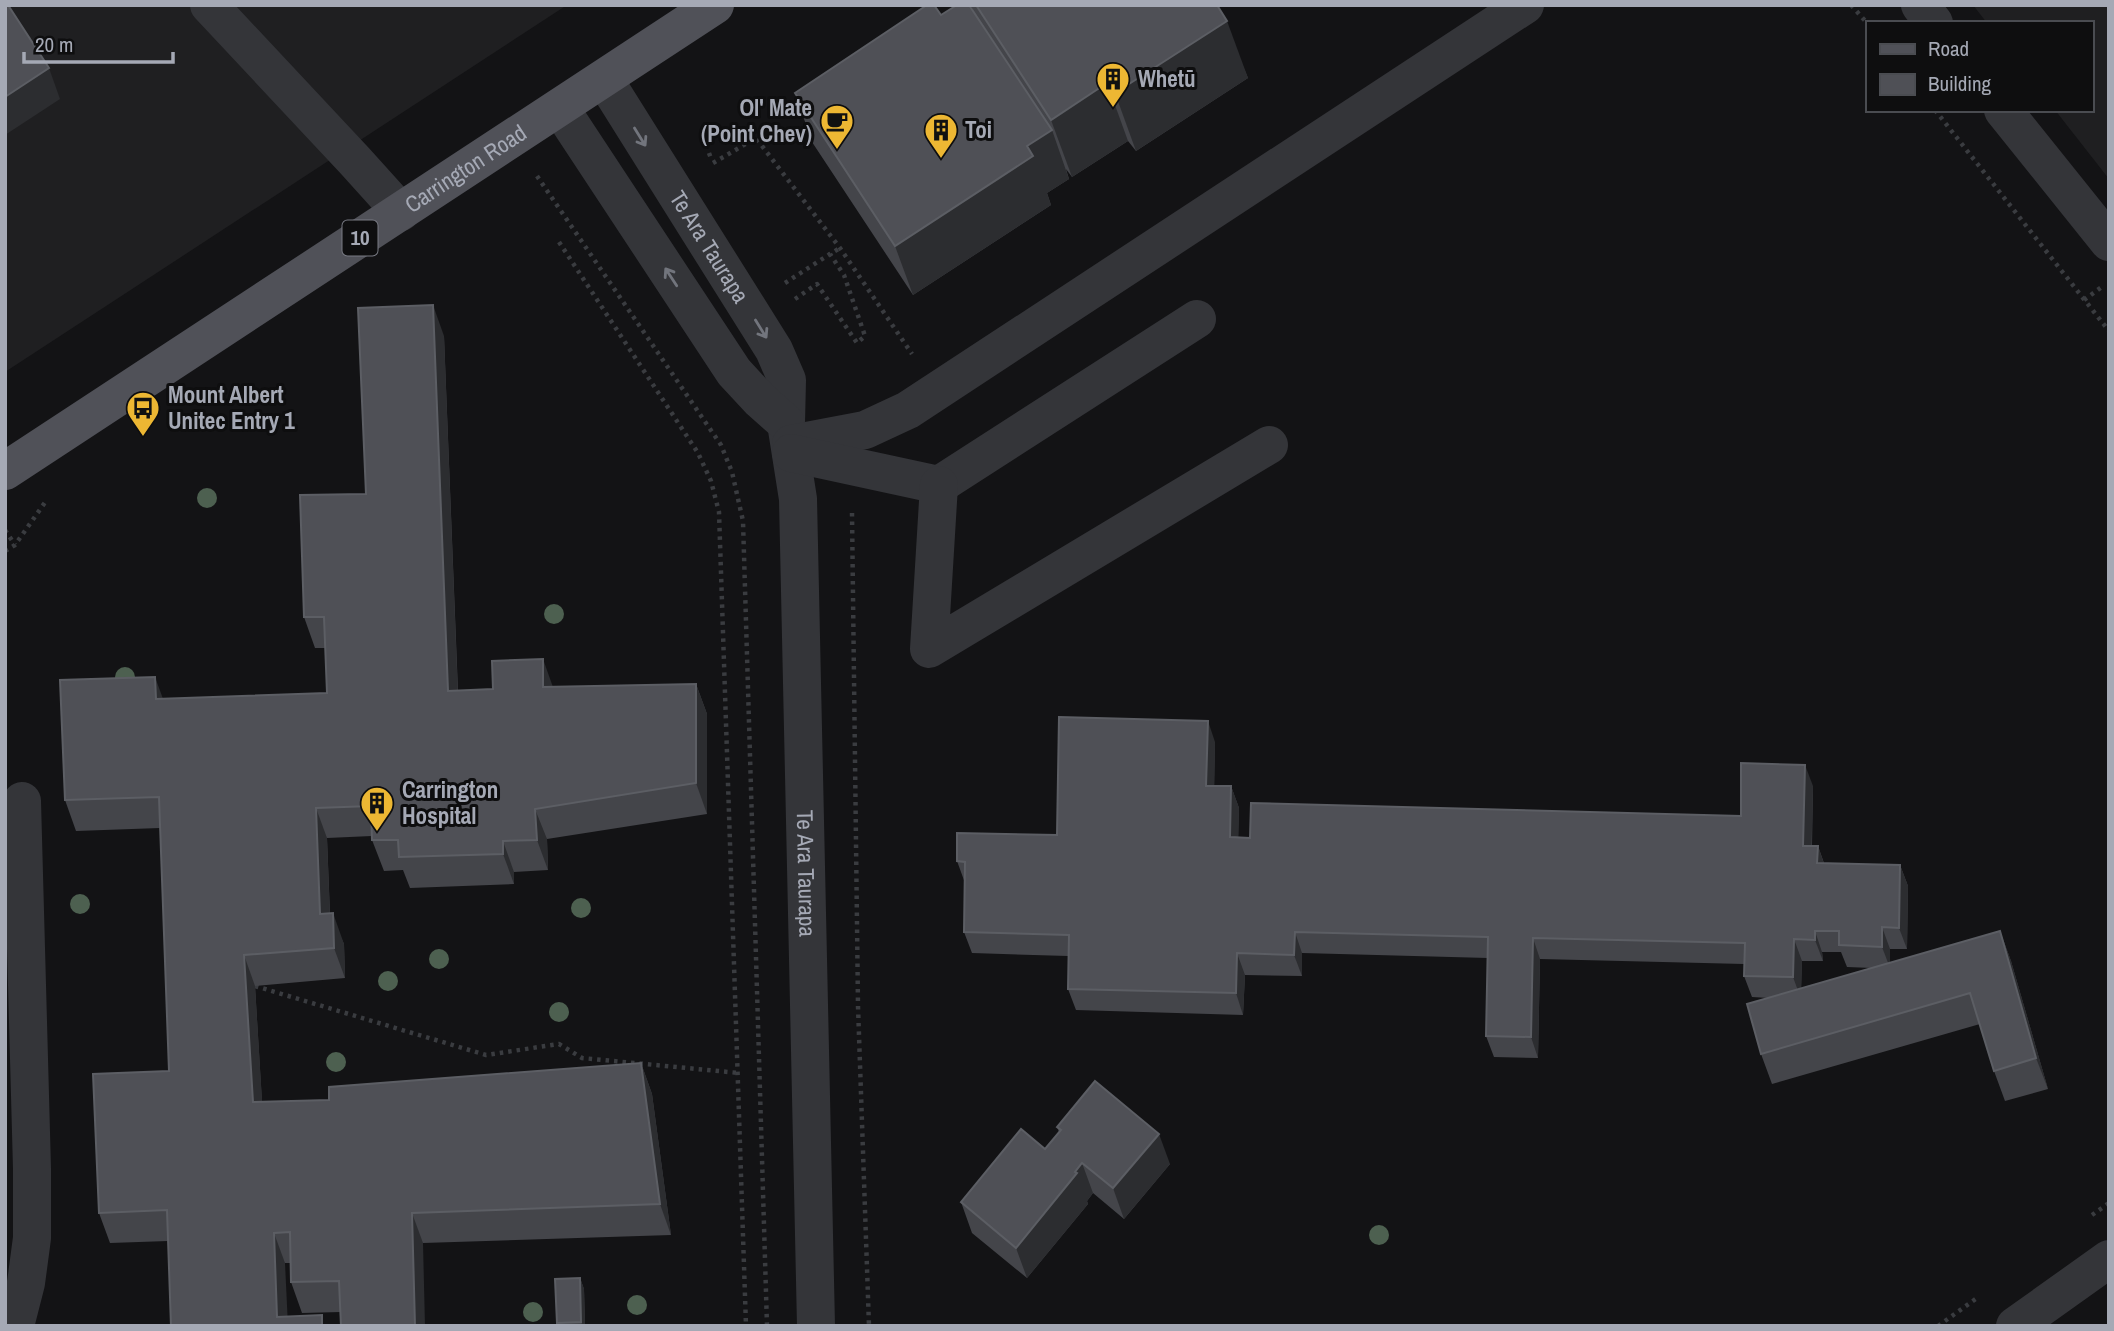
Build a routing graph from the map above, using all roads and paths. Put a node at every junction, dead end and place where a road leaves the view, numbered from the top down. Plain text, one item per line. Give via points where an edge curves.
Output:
1 (209, 5) edge
2 (715, 5) edge
3 (1525, 5) edge
4 (1851, 5) edge
5 (1920, 5) edge
6 (1932, 21) edge
7 (1866, 22) edge
8 (604, 79) junction
9 (561, 108) junction
10 (1937, 112) edge
11 (2005, 112) edge
12 (713, 163) dead end
13 (545, 186) dead end
14 (401, 212) junction
15 (559, 242) dead end
16 (2109, 242) edge
17 (840, 248) junction
18 (831, 254) junction
19 (2107, 282) edge
20 (784, 283) dead end
21 (794, 299) dead end
22 (2084, 300) junction
23 (1197, 319) dead end
24 (2109, 331) edge
25 (916, 361) dead end
26 (789, 440) junction
27 (1269, 445) dead end
28 (5, 471) edge
29 (939, 485) junction
30 (51, 495) dead end
31 (5, 530) edge
32 (15, 545) junction
33 (5, 551) edge
34 (22, 801) dead end
35 (256, 986) edge
36 (739, 1073) junction
37 (2109, 1259) edge
38 (15, 1326) edge
39 (746, 1326) edge
40 (767, 1326) edge
41 (816, 1326) edge
42 (2015, 1326) edge

1 - 14 street
2 - 8 main road, Carrington Road / 10
3 - 26 street via 908,410 865,430
4 - 7 path
5 - 6 street
8 - 9 main road, Carrington Road / 10
8 -> 26 street, Te Ara Taurapa via 774,350 787,380
9 - 14 main road, Carrington Road / 10
26 -> 9 street, Te Ara Taurapa via 734,372
10 - 22 path
11 - 16 street
12 - 17 path via 756,138
13 - 40 path via 721,444 743,521
14 - 28 main road, Carrington Road / 10
15 - 36 path via 698,453 719,512
17 - 18 path
17 - 25 path
18 - 20 path
18 - 21 path via 845,275 866,336 857,343 817,284
19 - 22 path
22 - 24 path
23 - 29 street
26 - 29 street
26 - 41 street, Te Ara Taurapa via 797,499
27 - 29 street via 929,649
30 - 32 path
31 - 32 path
32 - 33 path
34 - 38 street via 32,1238
35 - 36 path via 486,1055 559,1044 582,1058
36 - 39 path
37 - 42 street

